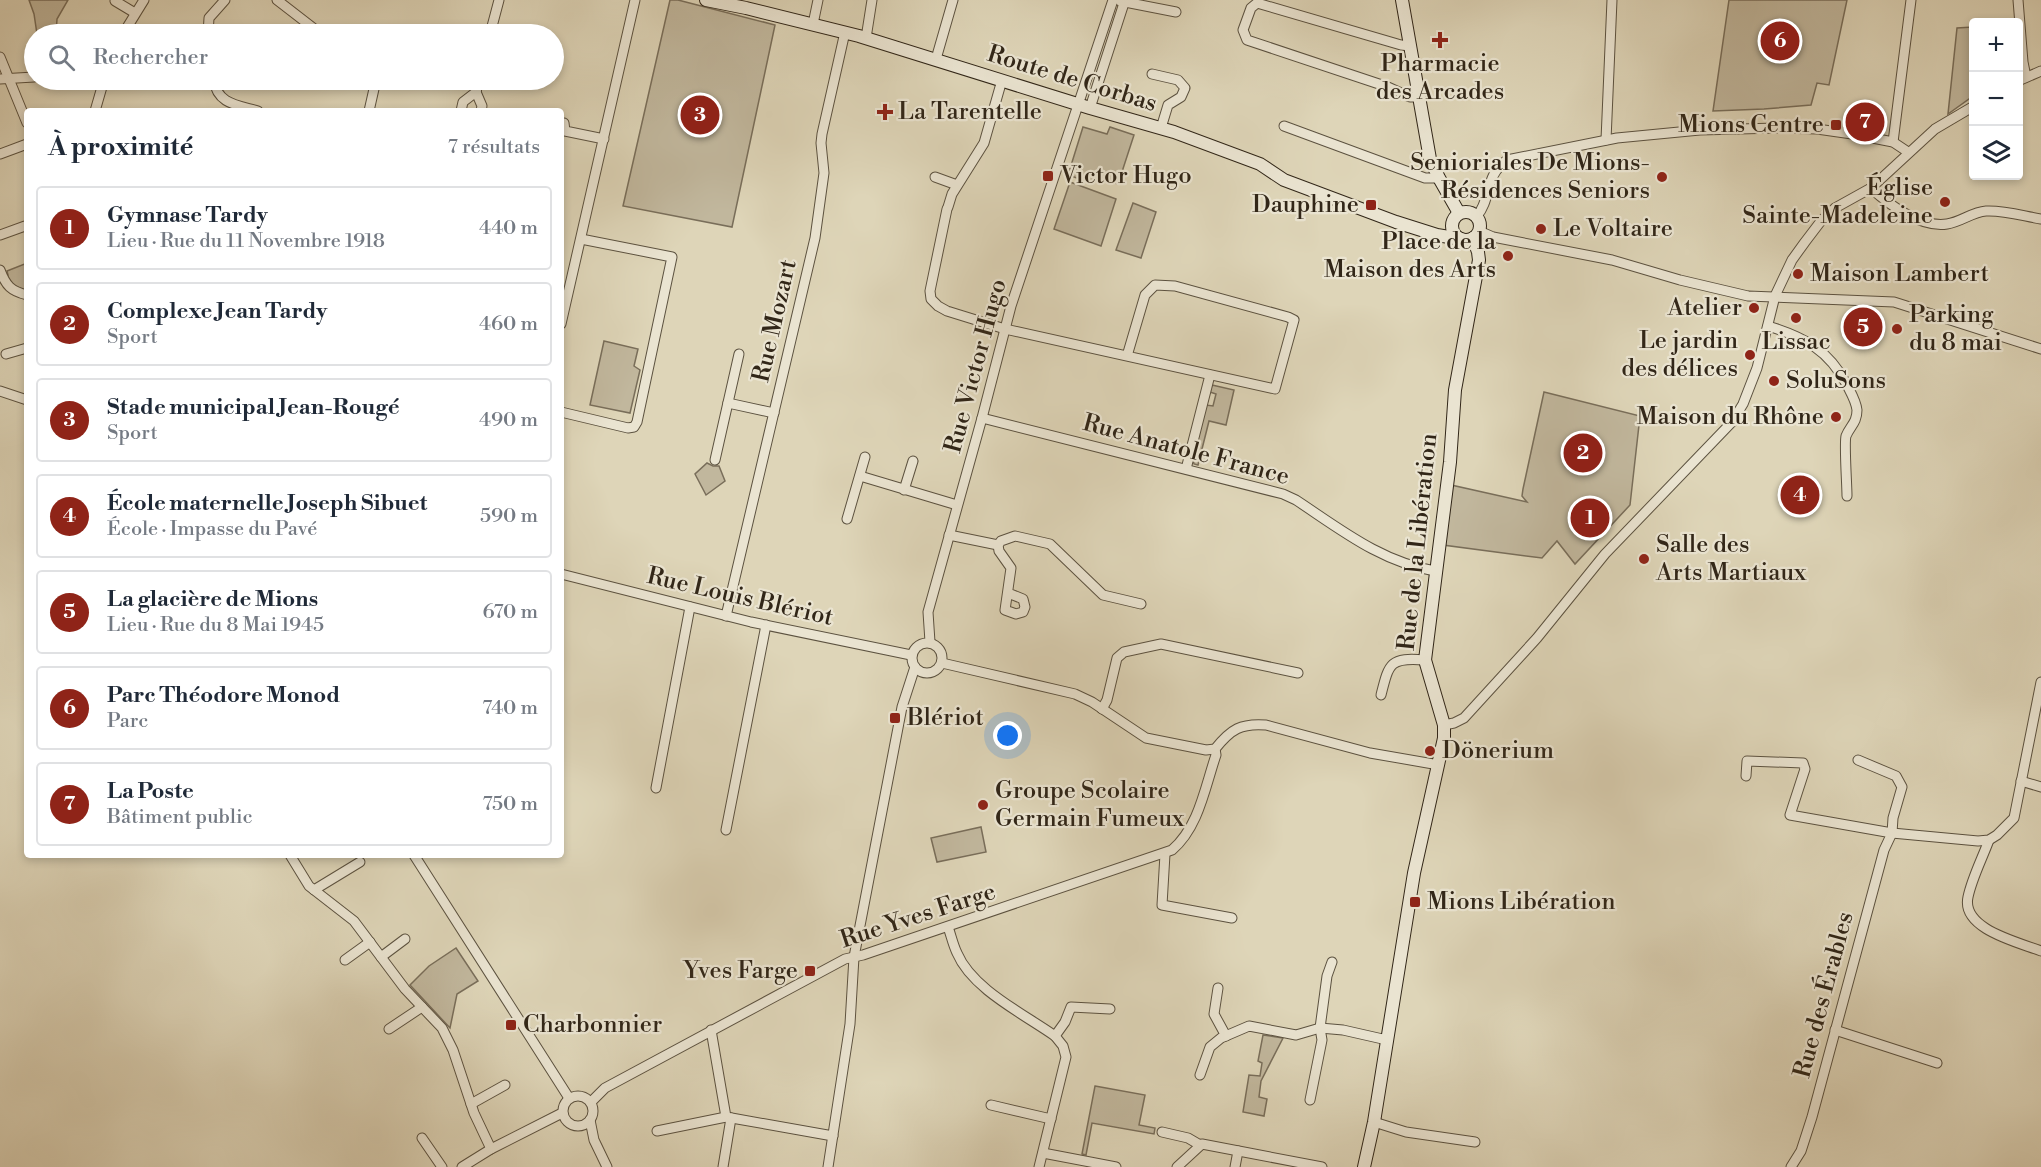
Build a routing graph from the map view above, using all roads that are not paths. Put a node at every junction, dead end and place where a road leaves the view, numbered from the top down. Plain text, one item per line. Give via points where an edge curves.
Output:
1 (115, 0) edge
2 (144, 0) edge
3 (225, 0) edge
4 (277, 0) edge
5 (499, 0) edge
6 (635, 0) edge
7 (706, 0) edge
8 (818, 0) edge
9 (873, 0) edge
10 (952, 0) edge
11 (1402, 0) edge
12 (1612, 0) edge
13 (1911, 0) edge
14 (2018, 0) edge
15 (1120, 1) edge
16 (740, 3) edge
17 (109, 10) dead end
18 (1176, 12) dead end
19 (135, 13) junction
20 (129, 24) edge
21 (209, 24) edge
22 (308, 24) edge
23 (493, 24) edge
24 (813, 24) junction
25 (845, 32) junction
26 (866, 38) junction
27 (1410, 46) junction
28 (0, 57) edge
29 (936, 59) junction
30 (2041, 71) edge
31 (2022, 72) edge
32 (1152, 74) dead end
33 (24, 78) edge
34 (4, 79) edge
35 (2023, 79) edge
36 (1002, 80) junction
37 (101, 90) edge
38 (216, 90) edge
39 (374, 90) edge
40 (476, 92) joint
41 (1419, 97) junction
42 (1084, 106) junction
43 (96, 108) edge
44 (249, 108) edge
45 (370, 108) edge
46 (462, 108) edge
47 (482, 108) edge
48 (1969, 109) edge
49 (24, 117) edge
50 (564, 123) dead end
51 (1284, 126) dead end
52 (1161, 128) junction
53 (604, 140) junction
54 (1606, 140) junction
55 (1893, 142) junction
56 (24, 145) edge
57 (1908, 152) junction
58 (0, 154) edge
59 (935, 177) dead end
60 (1439, 178) junction
61 (957, 185) junction
62 (1871, 188) junction
63 (1477, 216) junction
64 (1455, 218) junction
65 (2041, 219) edge
66 (24, 226) edge
67 (1415, 227) junction
68 (0, 235) edge
69 (1471, 236) junction
70 (581, 239) junction
71 (0, 272) edge
72 (24, 294) edge
73 (1775, 296) junction
74 (564, 311) edge
75 (1768, 326) junction
76 (1005, 329) junction
77 (24, 349) edge
78 (2041, 349) edge
79 (6, 354) dead end
80 (739, 354) dead end
81 (1127, 356) junction
82 (1210, 375) junction
83 (0, 391) edge
84 (24, 399) edge
85 (728, 403) junction
86 (564, 413) edge
87 (774, 413) junction
88 (982, 418) junction
89 (865, 457) dead end
90 (715, 459) dead end
91 (913, 461) dead end
92 (1186, 469) junction
93 (860, 476) junction
94 (904, 490) junction
95 (1847, 496) dead end
96 (957, 505) junction
97 (848, 519) dead end
98 (949, 535) junction
99 (998, 545) junction
100 (1435, 571) junction
101 (564, 575) edge
102 (1008, 593) dead end
103 (1141, 604) dead end
104 (690, 607) junction
105 (726, 616) junction
106 (766, 626) junction
107 (930, 642) junction
108 (911, 655) junction
109 (1425, 660) junction
110 (942, 663) junction
111 (915, 667) junction
112 (926, 673) junction
113 (1298, 673) dead end
114 (2041, 682) edge
115 (909, 687) junction
116 (1381, 695) dead end
117 (1102, 709) junction
118 (1444, 725) junction
119 (1215, 749) junction
120 (1858, 760) dead end
121 (1439, 765) junction
122 (1746, 776) dead end
123 (2021, 781) junction
124 (2041, 786) edge
125 (656, 788) dead end
126 (726, 830) dead end
127 (1892, 832) junction
128 (1989, 840) junction
129 (1165, 854) junction
130 (292, 858) edge
131 (416, 858) edge
132 (360, 862) dead end
133 (314, 890) junction
134 (1232, 918) dead end
135 (948, 927) junction
136 (405, 939) dead end
137 (369, 942) junction
138 (2041, 951) edge
139 (381, 957) junction
140 (854, 957) junction
141 (345, 960) dead end
142 (1332, 962) dead end
143 (1218, 988) dead end
144 (422, 1007) junction
145 (1110, 1009) dead end
146 (1320, 1028) junction
147 (389, 1029) dead end
148 (711, 1030) junction
149 (1835, 1030) junction
150 (1055, 1036) junction
151 (1226, 1036) junction
152 (1387, 1040) junction
153 (1937, 1063) dead end
154 (1200, 1075) dead end
155 (505, 1084) dead end
156 (569, 1098) junction
157 (1310, 1100) dead end
158 (591, 1102) junction
159 (471, 1104) junction
160 (991, 1105) dead end
161 (562, 1113) junction
162 (729, 1118) junction
163 (1051, 1119) junction
164 (590, 1120) junction
165 (1374, 1122) junction
166 (578, 1126) junction
167 (657, 1131) dead end
168 (1161, 1132) dead end
169 (832, 1136) junction
170 (423, 1138) dead end
171 (594, 1140) junction
172 (1475, 1142) dead end
173 (1200, 1145) junction
174 (491, 1149) junction
175 (1238, 1151) junction
176 (1043, 1153) junction
177 (1294, 1164) edge
178 (442, 1167) edge
179 (462, 1167) edge
180 (608, 1167) edge
181 (723, 1167) edge
182 (828, 1167) edge
183 (1040, 1167) edge
184 (1116, 1167) edge
185 (1178, 1167) edge
186 (1234, 1167) edge
187 (1322, 1167) edge
188 (1364, 1167) edge
189 (1791, 1167) edge

1 - 17 street
1 - 19 street
2 - 19 street
3 - 21 street via 209,18
4 - 22 street
5 - 23 street
6 - 53 street
7 - 16 main road, Route de Corbas
8 - 24 street
9 - 26 street
10 - 29 street
11 - 27 main road
12 - 54 street
13 - 55 street
14 - 31 street
15 - 18 street
15 - 42 street, Rue Victor Hugo
16 - 24 main road, Route de Corbas
19 - 20 street
24 - 25 main road, Route de Corbas
25 - 26 main road, Route de Corbas
25 - 87 street, Rue Mozart via 822,134 824,173 815,238
26 - 29 main road, Route de Corbas
27 - 41 main road
27 - 41 street via 1257,3 1251,8 1243,30 1247,40
28 - 34 street
29 - 36 main road, Route de Corbas
30 - 35 street
32 - 52 street via 1178,80 1185,88 1168,105
33 - 34 street
34 - 49 street
36 - 42 main road, Route de Corbas
36 - 61 street via 984,143
37 - 43 street
38 - 44 street via 225,100
39 - 45 street
40 - 46 street via 463,102
40 - 47 street
41 - 60 main road via 1430,159
42 - 52 main road, Route de Corbas
42 - 76 street, Rue Victor Hugo via 1026,258
48 - 57 street via 1935,129
50 - 53 street via 565,131
51 - 60 street via 1425,178
52 - 67 main road, Route de Corbas via 1260,164 1284,180
53 - 70 street
54 - 55 street via 1700,130 1778,128 1832,131
54 - 63 street via 1507,160 1488,185 1485,204
55 - 57 street
56 - 58 street
57 - 62 street
59 - 61 street
60 - 64 main road
61 - 76 street via 931,281 931,299 947,311
62 - 65 street via 1921,222 1934,225 1947,225 1987,211
62 - 73 street via 1835,208 1821,221 1792,260
63 - 64 main road via 1467,212
63 - 69 main road via 1479,221
64 - 67 main road, Route de Corbas via 1437,229
64 - 69 main road via 1454,235
66 - 68 street
67 - 69 main road, Route de Corbas via 1437,235
69 - 73 street via 1612,260 1748,296
69 - 100 main road, Rue de la Libération via 1479,260 1455,390
70 - 74 street
70 - 86 street via 672,257 634,427
71 - 72 street via 13,291
73 - 75 street
73 - 78 street via 1894,302
75 - 95 street via 1815,345 1840,373 1854,400 1855,422 1846,435
75 - 118 street via 1757,368 1732,422 1605,554 1537,638 1464,718
76 - 81 street
76 - 88 street, Rue Victor Hugo
77 - 79 street
80 - 85 street
81 - 82 street
81 - 82 street via 1145,295 1155,285 1166,284 1294,320 1275,389
82 - 92 street
83 - 84 street
85 - 87 street
85 - 90 street
87 - 105 street, Rue Mozart
88 - 92 street, Rue Anatole France
88 - 96 street, Rue Victor Hugo
89 - 93 street
91 - 94 street
92 - 100 street, Rue Anatole France via 1283,494 1377,552
93 - 94 street
93 - 97 street
94 - 96 street
96 - 98 street, Rue Victor Hugo
98 - 99 street
98 - 107 street, Rue Victor Hugo via 928,612
99 - 102 street via 1011,568
99 - 103 street via 1015,536 1050,544 1103,595
100 - 109 main road, Rue de la Libération
101 - 104 street, Rue Louis Blériot
104 - 105 street, Rue Louis Blériot
104 - 125 street
105 - 106 street, Rue Louis Blériot
106 - 108 street, Rue Louis Blériot
106 - 126 street
107 - 108 street via 921,643
107 - 110 street via 940,650
108 - 111 street
109 - 116 street via 1395,662 1388,669
109 - 118 main road, Rue de la Libération
110 - 112 street
110 - 117 street via 1075,694
111 - 112 street
111 - 115 street
112 - 115 street
113 - 117 street via 1161,644 1124,652 1117,658
114 - 123 street
115 - 140 street
117 - 119 street via 1146,738
118 - 121 main road, Rue de la Libération
119 - 121 street via 1241,726 1259,725 1370,753
119 - 129 street, Rue Yves Farge via 1194,821 1180,843
120 - 127 street, Rue des Érables via 1900,780
121 - 152 main road, Rue de la Libération via 1414,873
122 - 127 street via 1748,761 1803,763 1805,769 1790,815
123 - 124 street
123 - 128 street via 2014,818
127 - 128 street via 1960,841
127 - 149 street, Rue des Érables
128 - 138 street via 1968,898 1968,910 1985,928
129 - 134 street via 1162,905
129 - 135 street, Rue Yves Farge
130 - 133 street
131 - 156 street
132 - 133 street
133 - 137 street via 343,910
135 - 140 street, Rue Yves Farge
135 - 150 street via 957,955 983,986
136 - 139 street
137 - 139 street
137 - 141 street
139 - 144 street
140 - 148 street, Rue Yves Farge
140 - 169 street via 850,1024
142 - 146 street
143 - 151 street via 1214,1014
144 - 147 street
144 - 159 street via 442,1028
145 - 150 street via 1071,1007
146 - 151 street via 1296,1035 1249,1026
146 - 152 street
146 - 157 street via 1322,1040
148 - 158 street, Rue Yves Farge via 605,1088
148 - 162 street
149 - 153 street
149 - 189 street, Rue des Érables via 1802,1151
150 - 163 street via 1066,1057
151 - 154 street via 1210,1047
152 - 165 main road, Rue de la Libération
155 - 159 street
156 - 158 street via 583,1096
156 - 161 street
158 - 164 street
159 - 174 street
160 - 163 street
161 - 166 street via 569,1124
161 - 174 street
162 - 167 street
162 - 169 street
162 - 181 street
163 - 176 street
164 - 166 street
164 - 171 street
165 - 172 street via 1406,1132
165 - 188 main road, Rue de la Libération
166 - 171 street
168 - 173 street
169 - 182 street
170 - 178 street
171 - 180 street
173 - 175 street
173 - 185 street
174 - 179 street
175 - 177 street
175 - 186 street
176 - 183 street
176 - 184 street
177 - 187 street

